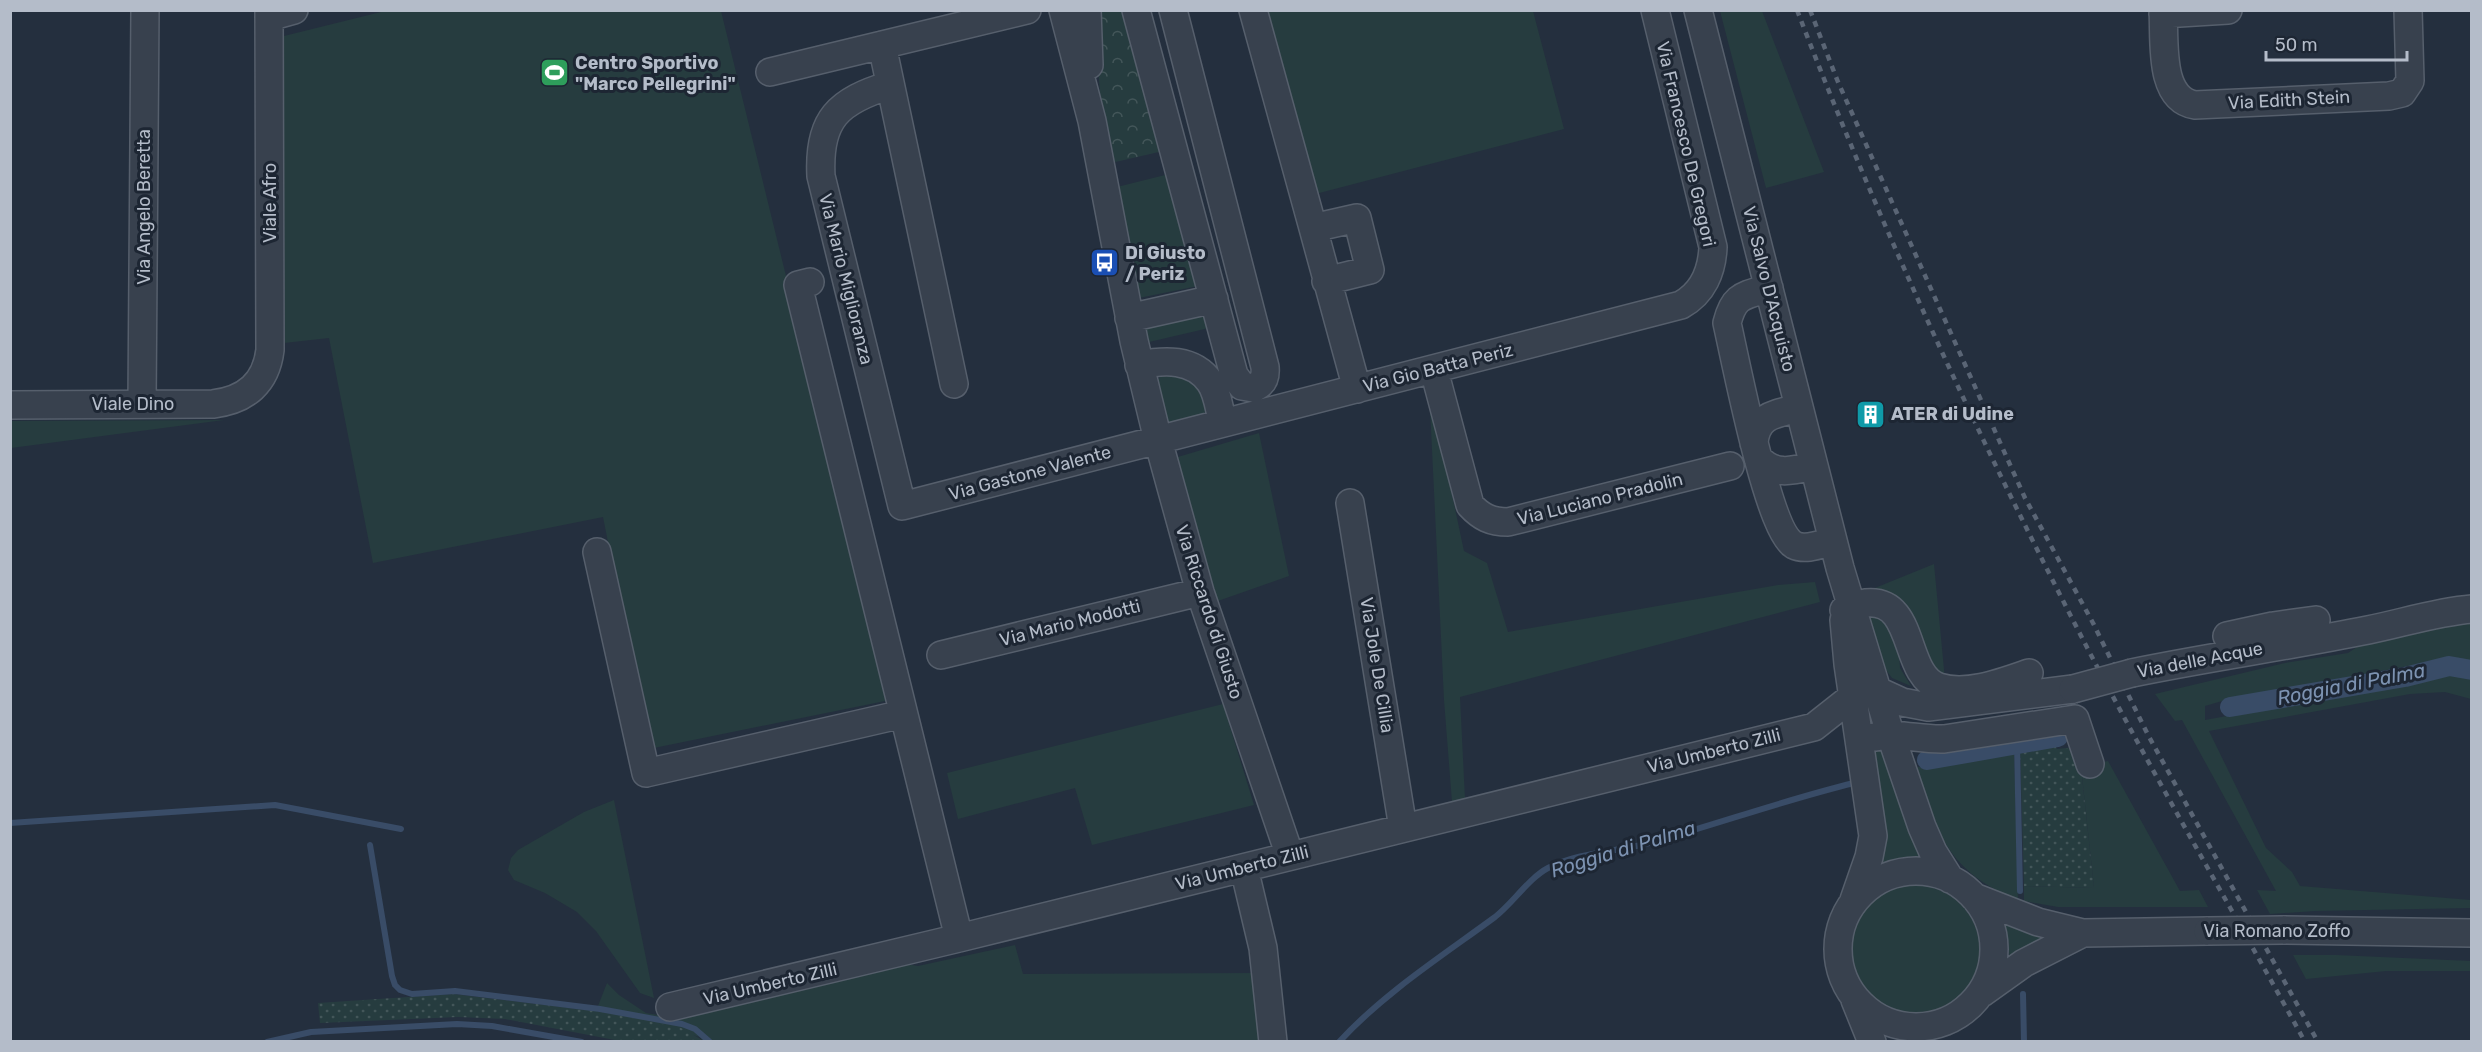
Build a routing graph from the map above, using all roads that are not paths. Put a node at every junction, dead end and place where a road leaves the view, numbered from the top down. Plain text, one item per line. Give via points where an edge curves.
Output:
1 (146, 10) edge
2 (1027, 10) edge
3 (1063, 10) edge
4 (1086, 10) edge
5 (1136, 10) edge
6 (1173, 10) edge
7 (1253, 10) edge
8 (1655, 10) edge
9 (1698, 10) edge
10 (2228, 10) edge
11 (2408, 10) edge
12 (2163, 12) edge
13 (277, 13) edge
14 (882, 45) junction
15 (770, 72) dead end
16 (890, 85) junction
17 (1092, 121) junction
18 (1313, 228) junction
19 (1707, 278) joint
20 (1326, 281) junction
21 (810, 282) dead end
22 (1768, 288) junction
23 (1214, 299) junction
24 (1129, 318) junction
25 (1139, 365) junction
26 (1434, 370) junction
27 (954, 384) dead end
28 (1357, 389) junction
29 (253, 390) joint
30 (142, 404) junction
31 (10, 405) edge
32 (1799, 408) junction
33 (1223, 423) junction
34 (1158, 440) junction
35 (1756, 450) junction
36 (1730, 466) dead end
37 (1813, 466) junction
38 (1350, 503) dead end
39 (902, 506) joint
40 (1833, 541) junction
41 (597, 552) dead end
42 (1200, 591) junction
43 (1848, 609) junction
44 (2472, 609) edge
45 (2394, 623) junction
46 (2158, 652) dead end
47 (941, 655) dead end
48 (2029, 673) dead end
49 (1865, 694) junction
50 (1928, 707) junction
51 (903, 714) junction
52 (1814, 727) junction
53 (1890, 733) junction
54 (1860, 741) junction
55 (2090, 764) dead end
56 (1403, 828) junction
57 (1290, 856) junction
58 (1244, 868) junction
59 (1950, 879) junction
60 (1974, 897) junction
61 (1853, 902) junction
62 (2083, 933) junction
63 (2472, 933) edge
64 (959, 938) junction
65 (1979, 995) junction
66 (1853, 996) junction
67 (670, 1008) dead end
68 (1956, 1016) junction
69 (1273, 1041) edge
70 (1872, 1041) edge
71 (1932, 1041) edge

1 - 30 street, Via Angelo Beretta
2 - 14 street
3 - 17 street, Via Riccardo di Giusto
4 - 17 street, Via Riccardo di Giusto
5 - 23 street
6 - 23 street via 1265,367 1258,386 1247,388 1237,382
7 - 18 street
8 - 19 street, Via Francesco De Gregori via 1711,236 1713,260
9 - 22 street, Via Salvo D'Acquisto
10 - 12 street
11 - 12 street, Via Edith Stein via 2410,81 2402,93 2195,105 2182,100 2171,88
13 - 29 street, Viale Afro via 270,350 266,371
14 - 15 street
14 - 16 street
16 - 27 street
16 - 39 street, Via Mario Miglioranza via 845,103 828,128 820,159
17 - 24 street, Via Riccardo di Giusto
18 - 20 street
18 - 20 street via 1357,218 1370,270
19 - 26 street, Via Gio Batta Periz via 1692,299 1681,304
20 - 28 street
21 - 51 street via 798,285
22 - 32 street, Via Salvo D'Acquisto
22 - 35 street via 1741,297 1731,307 1727,323
23 - 24 street
24 - 25 street, Via Riccardo di Giusto
25 - 33 street via 1174,361 1200,373 1213,388
25 - 34 street, Via Riccardo di Giusto
26 - 28 street, Via Gio Batta Periz
26 - 36 street, Via Luciano Pradolin via 1470,505 1480,516 1495,522 1508,522
28 - 33 street, Via Gio Batta Periz
29 - 30 street, Viale Dino via 228,402 213,404
30 - 31 street, Viale Dino
32 - 35 street via 1776,414 1757,426
32 - 37 street, Via Salvo D'Acquisto
33 - 34 street, Via Gio Batta Periz
34 - 39 street, Via Gastone Valente
34 - 42 street, Via Riccardo di Giusto
35 - 37 street via 1766,466 1779,471
35 - 40 street via 1786,537 1805,548
37 - 40 street, Via Salvo D'Acquisto
38 - 56 street, Via Jole De Cillia
40 - 43 street, Via Salvo D'Acquisto
41 - 51 street via 646,773
42 - 47 street, Via Mario Modotti
42 - 57 street, Via Riccardo di Giusto
43 - 48 street via 1867,603 1895,615 1904,628 1920,672 1939,687 1956,690
43 - 49 street, Via Salvo D'Acquisto
44 - 45 street, Via delle Acque
45 - 46 street via 2364,615 2273,626
45 - 50 street, Via delle Acque, bridge via 2208,657 2073,689
49 - 50 street, Via delle Acque
49 - 52 street, Via Umberto Zilli
49 - 53 street, Via Salvo D'Acquisto
49 - 54 street, Via Salvo D'Acquisto
50 - 53 street, Via delle Acque
51 - 64 street
52 - 54 street, Via Umberto Zilli via 1830,728
52 - 56 street, Via Umberto Zilli
53 - 54 street
53 - 55 street via 1944,739 2075,719
53 - 59 street, Via Salvo D'Acquisto via 1922,827
54 - 61 street, Via Salvo D'Acquisto via 1873,836
56 - 57 street, Via Umberto Zilli
57 - 58 street, Via Umberto Zilli
58 - 64 street, Via Umberto Zilli
58 - 69 street via 1263,948
59 - 60 street
59 - 61 street via 1928,872 1905,872 1876,882
60 - 62 street, Via Romano Zoffo via 2037,922
60 - 65 street via 1983,909 1993,938 1992,968
61 - 66 street via 1841,927 1838,956 1840,970
62 - 63 street, Via Romano Zoffo, bridge
62 - 65 street, Via Romano Zoffo via 2024,963
64 - 67 street, Via Umberto Zilli
65 - 68 street
66 - 68 street via 1874,1015 1901,1025 1929,1026
66 - 70 street
68 - 71 street

